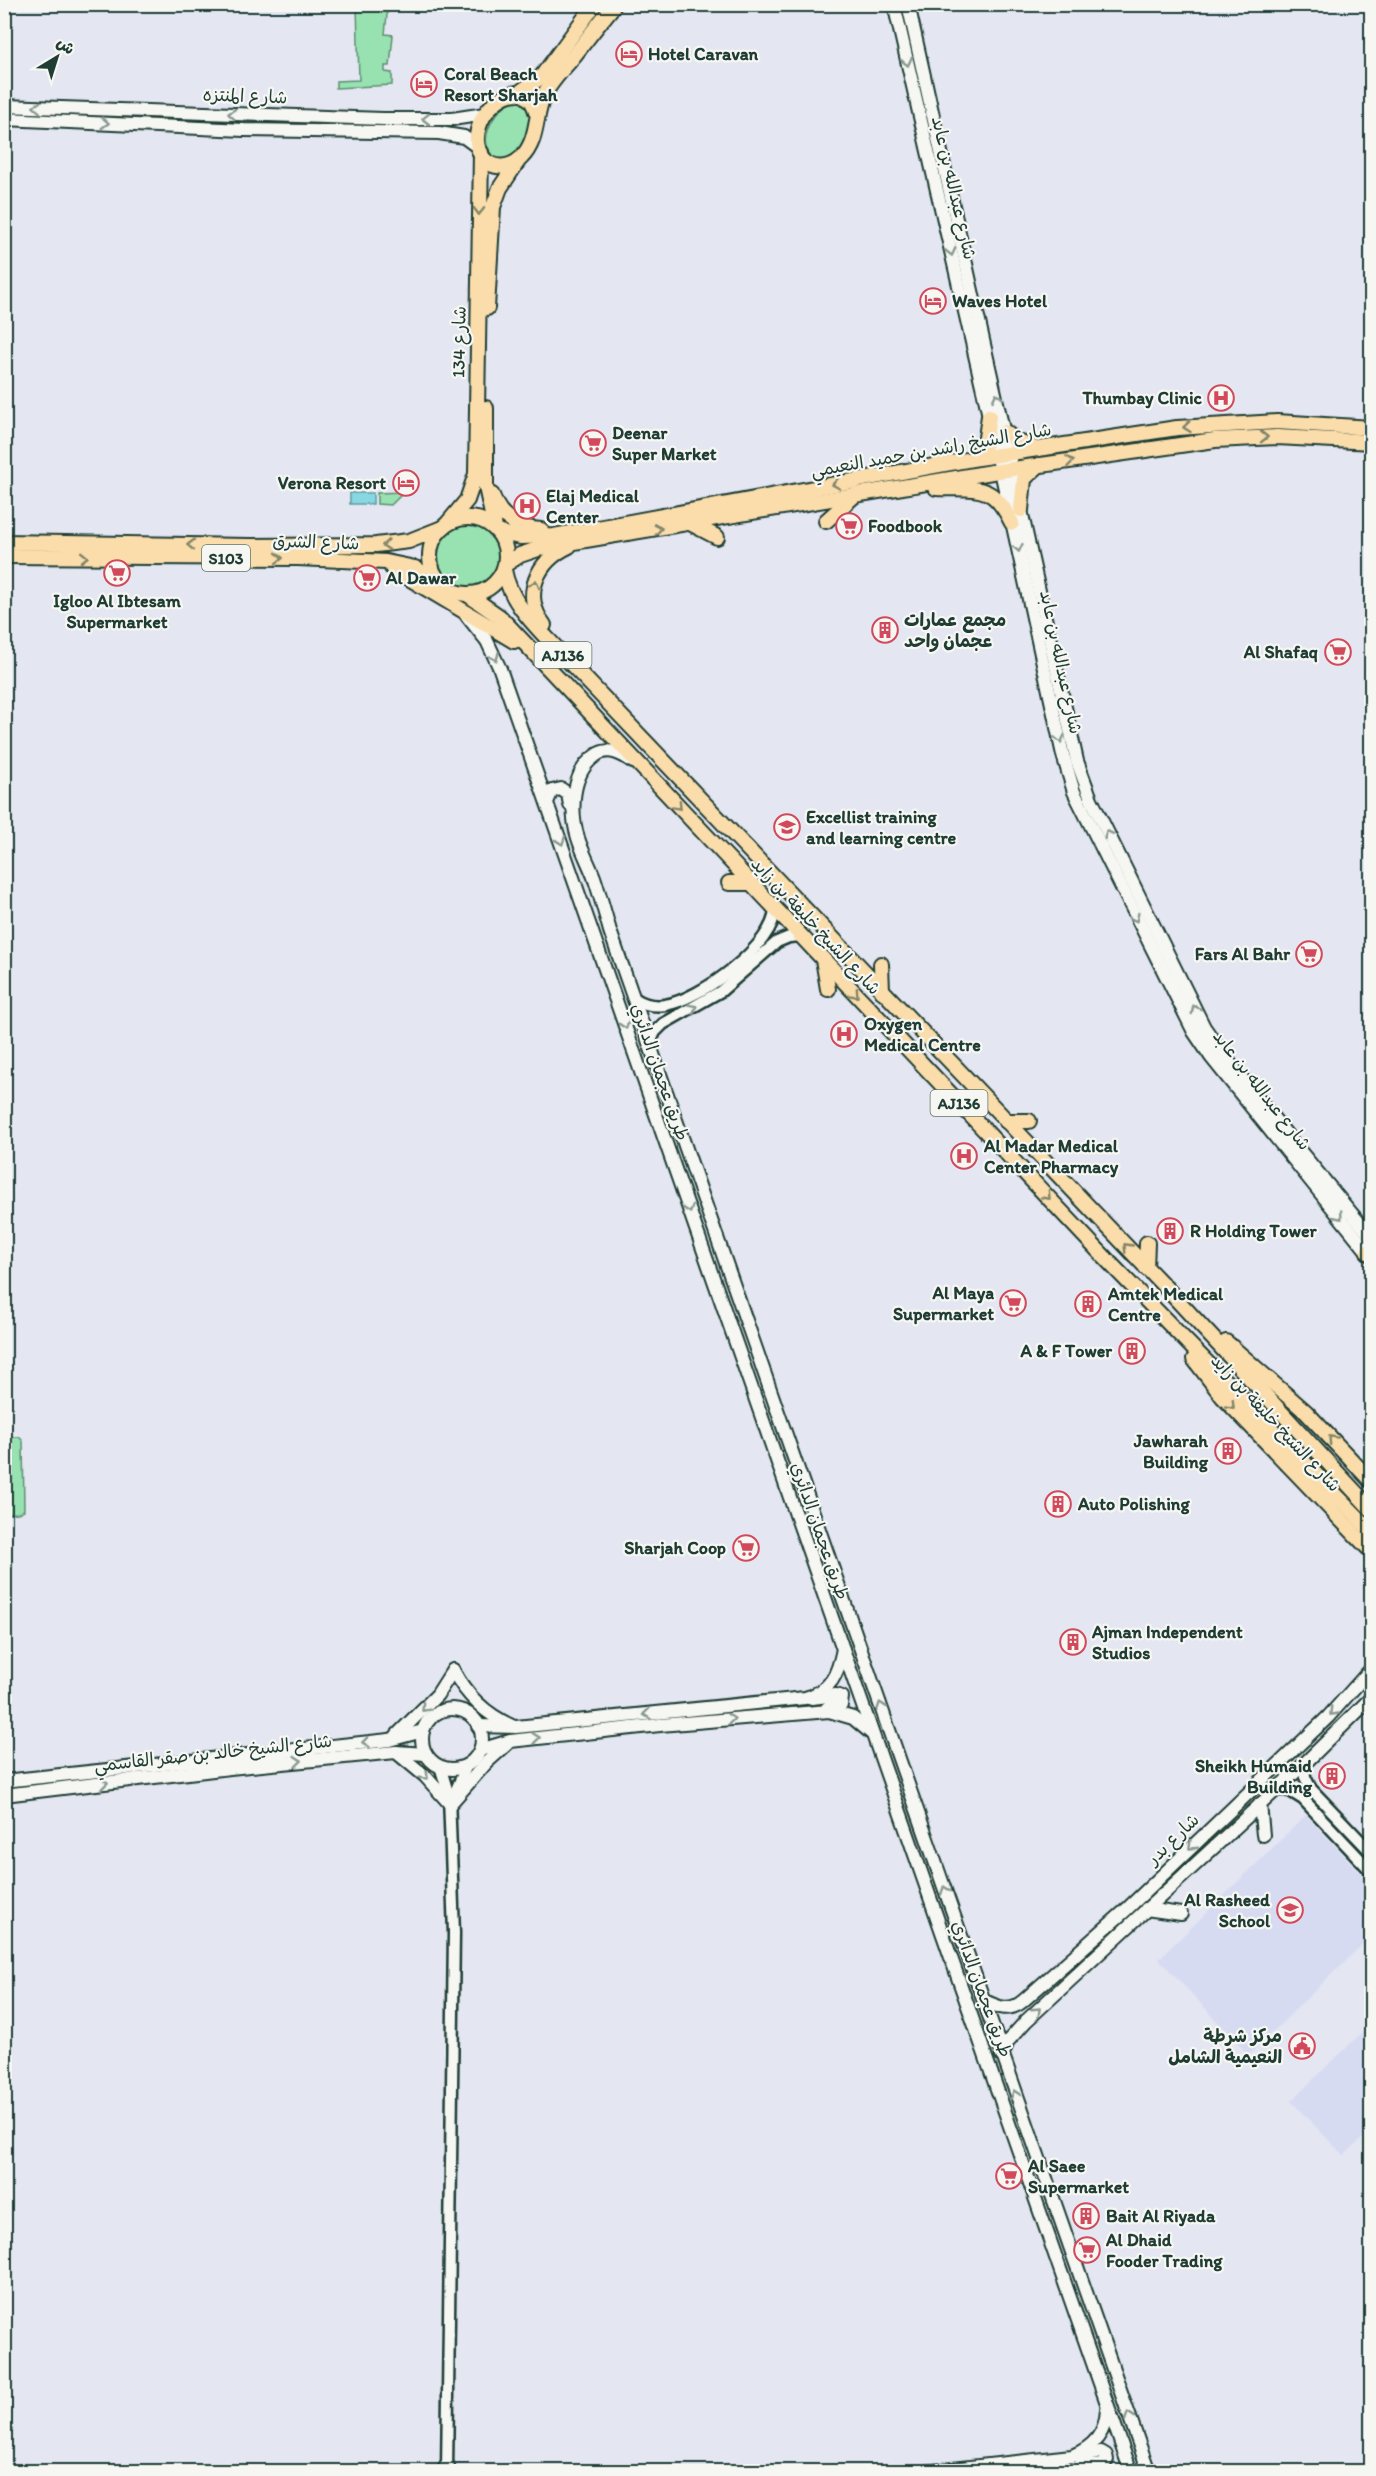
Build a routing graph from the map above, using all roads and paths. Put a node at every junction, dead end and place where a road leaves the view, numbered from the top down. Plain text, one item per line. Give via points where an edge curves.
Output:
1 (595, 4) edge
2 (615, 4) edge
3 (894, 4) edge
4 (908, 4) edge
5 (590, 35) junction
6 (519, 93) junction
7 (4, 106) edge
8 (485, 114) junction
9 (537, 114) junction
10 (337, 118) junction
11 (4, 119) edge
12 (936, 128) junction
13 (278, 131) junction
14 (923, 131) junction
15 (480, 150) junction
16 (518, 161) junction
17 (948, 214) junction
18 (490, 227) junction
19 (989, 416) junction
20 (1371, 428) edge
21 (1005, 432) junction
22 (1371, 442) edge
23 (1036, 449) junction
24 (1003, 455) junction
25 (972, 459) junction
26 (1039, 465) junction
27 (1006, 470) junction
28 (485, 476) junction
29 (916, 484) junction
30 (856, 495) junction
31 (1021, 510) junction
32 (653, 517) junction
33 (826, 521) dead end
34 (690, 523) junction
35 (1012, 524) junction
36 (444, 526) junction
37 (497, 530) junction
38 (717, 537) dead end
39 (4, 542) edge
40 (46, 542) junction
41 (580, 542) junction
42 (4, 556) edge
43 (27, 556) junction
44 (370, 561) junction
45 (505, 567) junction
46 (442, 584) junction
47 (467, 594) junction
48 (461, 611) junction
49 (563, 683) junction
50 (595, 717) junction
51 (635, 731) junction
52 (651, 776) junction
53 (547, 802) junction
54 (580, 844) junction
55 (729, 883) dead end
56 (751, 883) junction
57 (775, 908) junction
58 (801, 936) junction
59 (760, 949) junction
60 (823, 959) junction
61 (881, 964) dead end
62 (828, 988) dead end
63 (882, 991) junction
64 (634, 998) junction
65 (659, 1006) junction
66 (663, 1023) junction
67 (650, 1043) junction
68 (1006, 1121) junction
69 (1029, 1121) dead end
70 (1371, 1238) edge
71 (1147, 1243) dead end
72 (1370, 1254) edge
73 (1146, 1268) junction
74 (1167, 1289) junction
75 (1185, 1341) junction
76 (1371, 1482) edge
77 (1299, 1488) dead end
78 (1314, 1492) junction
79 (1371, 1510) edge
80 (1340, 1519) junction
81 (1371, 1532) edge
82 (1350, 1543) dead end
83 (1371, 1551) edge
84 (843, 1648) junction
85 (1371, 1668) edge
86 (1371, 1697) edge
87 (805, 1698) junction
88 (805, 1713) junction
89 (478, 1726) junction
90 (516, 1727) junction
91 (423, 1731) junction
92 (389, 1740) junction
93 (875, 1740) junction
94 (510, 1741) junction
95 (480, 1750) junction
96 (396, 1752) junction
97 (426, 1754) junction
98 (1304, 1764) junction
99 (466, 1765) junction
100 (440, 1766) junction
101 (64, 1775) junction
102 (4, 1781) edge
103 (1277, 1789) junction
104 (44, 1790) junction
105 (4, 1795) edge
106 (450, 1804) junction
107 (1260, 1804) junction
108 (1348, 1828) junction
109 (1263, 1835) dead end
110 (1338, 1837) junction
111 (1371, 1853) edge
112 (1371, 1872) edge
113 (1146, 1909) junction
114 (1181, 1914) dead end
115 (1050, 1978) junction
116 (985, 2001) junction
117 (1016, 2031) junction
118 (1002, 2056) junction
119 (1009, 2121) junction
120 (1061, 2226) junction
121 (1107, 2403) junction
122 (1072, 2456) junction
123 (446, 2470) edge
124 (1062, 2471) edge
125 (924, 2472) edge
126 (1108, 2472) edge
127 (1131, 2472) edge
128 (1149, 2472) edge

1 - 6 main road via 542,76
2 - 5 main road
3 -> 14 main road, شارع عبدالله بن عابد
4 - 12 main road, شارع عبدالله بن عابد
5 - 9 main road via 547,90
5 - 18 main road via 552,98 537,150 508,188
6 - 8 main road via 497,100
6 - 9 main road via 531,101
10 -> 7 main road, شارع المنتزه
8 -> 10 main road, شارع المنتزه via 441,119
8 - 15 main road via 478,131
9 - 16 main road via 534,136
10 - 13 main road via 343,121 341,125 293,125
11 -> 13 main road, شارع المنتزه
12 - 14 main road via 927,124
12 - 17 main road, شارع عبدالله بن عابد
13 - 15 main road, شارع المنتزه via 449,134 464,137
14 - 17 main road, شارع عبدالله بن عابد
15 - 16 main road via 494,165 507,166
15 -> 36 main road, شارع 134 via 476,474 467,500
16 - 18 main road, شارع 134 via 496,197
17 -> 19 main road, شارع عبدالله بن عابد
21 -> 17 main road, شارع عبدالله بن عابد
18 - 28 main road, شارع 134
19 - 24 main road, شارع عبدالله بن عابد
19 - 25 main road via 985,445
20 -> 23 main road, شارع الشيخ راشد بن حميد النعيمي via 1277,422 1216,424
21 - 23 main road
21 - 24 main road, شارع عبدالله بن عابد
26 -> 22 main road, شارع الشيخ راشد بن حميد النعيمي via 1230,438 1277,436
23 - 24 main road, شارع الشيخ راشد بن حميد النعيمي
24 - 25 main road, شارع الشيخ راشد بن حميد النعيمي
24 - 27 main road, شارع عبدالله بن عابد
25 -> 32 main road, شارع الشيخ راشد بن حميد النعيمي
26 - 27 main road, شارع الشيخ راشد بن حميد النعيمي
26 - 31 main road via 1024,479
27 - 29 main road, شارع الشيخ راشد بن حميد النعيمي
27 - 31 main road, شارع عبدالله بن عابد
27 - 35 main road, شارع عبدالله بن عابد
28 - 32 main road via 501,512 523,527 549,530
28 - 37 main road, شارع 134 via 489,508
29 - 30 main road, شارع الشيخ راشد بن حميد النعيمي
29 - 35 main road via 986,491 1001,503
30 - 33 main road
30 - 34 main road, شارع الشيخ راشد بن حميد النعيمي
70 -> 31 main road, شارع عبدالله بن عابد via 1213,1040 1091,799 1077,761
32 - 37 main road, شارع الشيخ راشد بن حميد النعيمي via 554,536 521,537
34 - 38 main road
41 -> 34 main road, شارع الشيخ راشد بن حميد النعيمي
35 -> 72 main road, شارع عبدالله بن عابد via 1065,764 1080,805 1194,1032
36 - 37 main road via 468,517
36 -> 40 main road, شارع الشرق / S103 via 409,541 376,545
36 - 46 main road via 430,551 432,569
37 - 45 main road via 505,544
39 - 40 main road, شارع الشرق / S103
40 - 43 main road via 50,545 47,551
41 - 45 main road, شارع الشيخ راشد بن حميد النعيمي via 536,549
51 -> 41 main road via 620,707 548,630 535,609 533,585 540,569 558,552
42 - 43 main road, شارع الشرق / S103
43 -> 44 main road, شارع الشرق / S103
44 - 46 main road, شارع الشرق / S103 via 404,565
44 - 48 main road via 400,572
45 - 47 main road via 493,585
45 - 51 main road, شارع الشيخ خليفة بن زايد / AJ136 via 508,586 520,608
46 - 47 main road
47 - 49 main road, شارع الشيخ خليفة بن زايد / AJ136 via 500,617
48 - 50 main road via 514,640
48 -> 53 main road, طريق عجمان الدائري via 482,633 497,659
49 - 50 main road, شارع الشيخ خليفة بن زايد / AJ136
49 - 51 main road via 562,676 570,673 617,719
50 - 52 main road, شارع الشيخ خليفة بن زايد / AJ136
51 - 63 main road, شارع الشيخ خليفة بن زايد / AJ136
52 - 54 main road, طريق عجمان الدائري via 615,752 603,752 593,758 580,773 575,792 574,819
52 -> 56 main road, شارع الشيخ خليفة بن زايد / AJ136
53 - 54 main road via 555,789 566,792 572,828
53 -> 84 main road, طريق عجمان الدائري
54 - 64 main road, طريق عجمان الدائري
55 - 56 main road
56 - 57 main road, شارع الشيخ خليفة بن زايد / AJ136
57 - 58 main road, شارع الشيخ خليفة بن زايد / AJ136
57 - 59 street via 771,928
58 - 59 street via 780,939
58 - 60 main road, شارع الشيخ خليفة بن زايد / AJ136
59 - 65 street via 692,995
66 -> 59 street via 722,991
60 - 62 main road
60 -> 75 main road, شارع الشيخ خليفة بن زايد / AJ136
61 - 63 main road
63 - 68 main road, شارع الشيخ خليفة بن زايد / AJ136
64 - 65 street
64 - 67 main road, طريق عجمان الدائري
65 - 66 street via 656,1016
66 - 67 street
116 -> 67 main road, طريق عجمان الدائري
68 - 69 main road
73 -> 68 main road, شارع الشيخ خليفة بن زايد / AJ136
71 - 73 main road
73 - 74 main road, شارع الشيخ خليفة بن زايد / AJ136
76 -> 74 main road, شارع الشيخ خليفة بن زايد via 1306,1412
74 - 79 main road, شارع الشيخ خليفة بن زايد / AJ136
75 -> 78 main road, شارع الشيخ خليفة بن زايد via 1214,1387
75 - 81 main road, شارع الشيخ خليفة بن زايد / AJ136
77 - 78 main road
78 - 80 main road, شارع الشيخ خليفة بن زايد
80 - 82 main road
80 - 83 main road, شارع الشيخ خليفة بن زايد
84 - 87 main road via 832,1682
84 - 93 main road, طريق عجمان الدائري
85 -> 115 main road, شارع بدر via 1328,1717
86 - 98 main road, شارع بدر
87 - 88 main road via 838,1695 843,1702 839,1707
87 -> 90 main road
88 - 93 main road via 836,1712 849,1716 867,1728
94 -> 88 main road
89 - 90 main road
89 - 91 main road via 468,1714 452,1709 435,1714
89 - 95 main road
90 -> 92 main road via 478,1705 453,1670 430,1702
91 - 92 main road, شارع الشيخ خالد بن صقر القاسمي
91 - 97 main road
92 -> 101 main road, شارع الشيخ خالد بن صقر القاسمي
93 - 119 main road, طريق عجمان الدائري
94 - 95 main road
94 - 106 main road
95 - 99 main road
96 - 97 main road, شارع الشيخ خالد بن صقر القاسمي
104 -> 96 main road, شارع الشيخ خالد بن صقر القاسمي
96 -> 106 main road
97 - 100 main road
98 - 103 main road, شارع بدر
98 - 108 street via 1311,1789
99 - 100 main road via 453,1769
99 - 106 street
100 - 106 street
101 - 102 main road, شارع الشيخ خالد بن صقر القاسمي
101 - 104 main road via 75,1780
103 - 107 main road, شارع بدر
103 - 110 street via 1297,1794
104 - 105 main road, شارع الشيخ خالد بن صقر القاسمي
106 - 123 street via 454,1933
107 - 109 main road
107 - 113 main road, شارع بدر
108 - 110 street via 1340,1829
108 - 111 street
110 - 112 street
113 - 114 main road
117 -> 113 main road, شارع بدر
115 - 116 main road, شارع بدر via 1013,2008 1002,2009
115 - 117 main road via 1013,2015 1011,2024
116 - 118 main road, طريق عجمان الدائري
117 - 118 main road, شارع بدر
120 -> 118 main road, طريق عجمان الدائري
119 - 120 main road via 1019,2125 1049,2205
119 - 121 main road, طريق عجمان الدائري
128 -> 120 main road, طريق عجمان الدائري
121 - 122 main road via 1099,2436 1086,2450
121 - 127 main road, طريق عجمان الدائري
122 - 124 main road via 1101,2452 1107,2460 1103,2465
122 - 125 main road
124 - 126 main road

